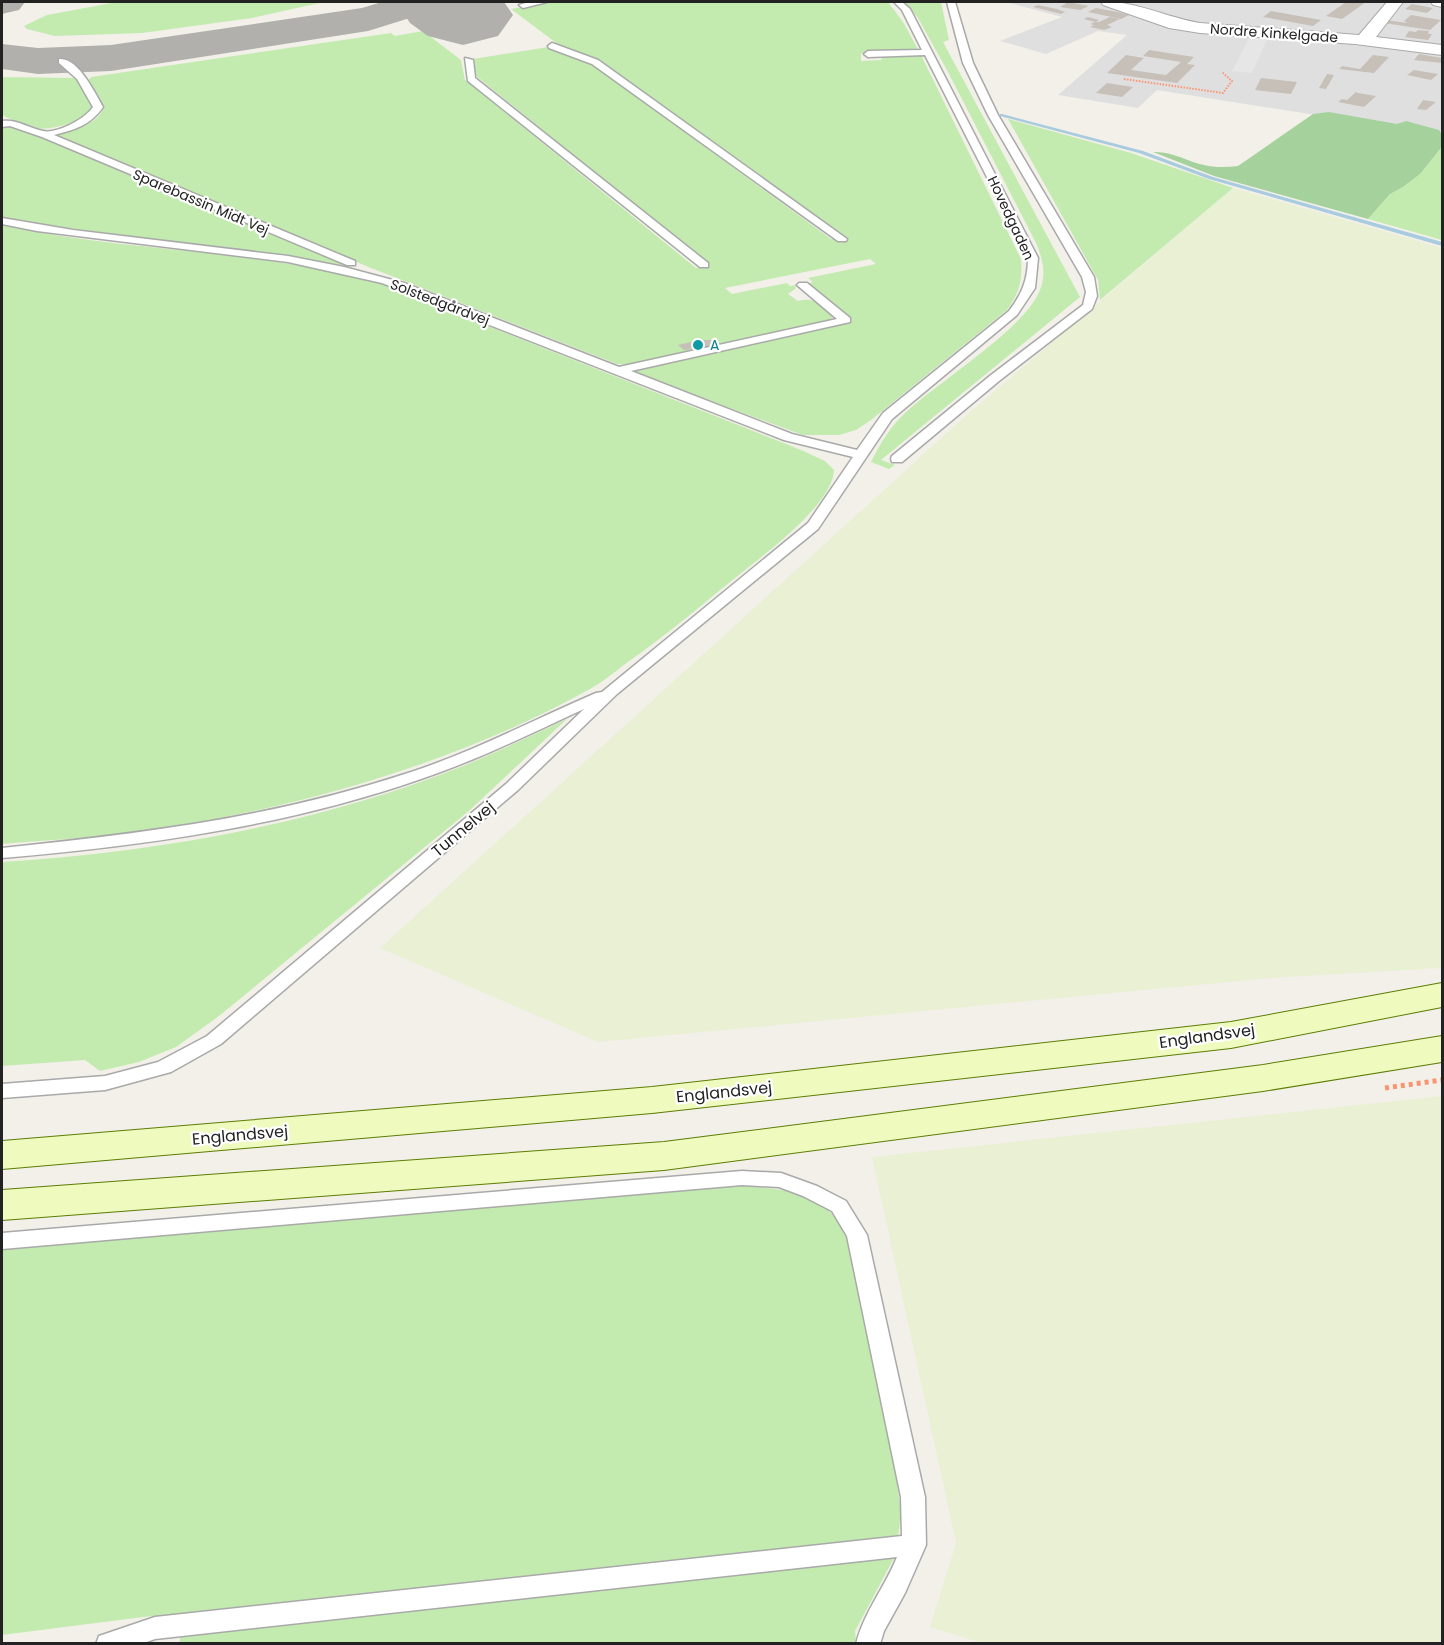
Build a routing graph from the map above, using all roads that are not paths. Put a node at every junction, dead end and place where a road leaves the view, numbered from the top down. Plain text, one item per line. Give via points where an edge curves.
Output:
1 (543, 2) edge
2 (898, 2) edge
3 (951, 2) edge
4 (1109, 2) edge
5 (1395, 2) edge
6 (523, 4) dead end
7 (1363, 40) junction
8 (552, 46) dead end
9 (1443, 50) edge
10 (928, 52) junction
11 (868, 54) dead end
12 (468, 60) dead end
13 (63, 61) dead end
14 (2, 124) edge
15 (45, 135) junction
16 (2, 221) edge
17 (842, 239) dead end
18 (704, 265) dead end
19 (400, 285) junction
20 (803, 285) dead end
21 (616, 371) junction
22 (860, 455) junction
23 (897, 459) dead end
24 (612, 691) junction
25 (2, 853) edge
26 (1443, 995) edge
27 (1443, 1049) edge
28 (2, 1091) edge
29 (2, 1155) edge
30 (2, 1205) edge
31 (2, 1241) edge
32 (914, 1545) junction
33 (108, 1644) edge
34 (868, 1644) edge

1 - 6 lane
2 - 10 lane, Hovedgaden via 906,9
3 - 23 lane via 968,63 993,115 1088,277 1092,300
4 - 7 street, Nordre Kinkelgade via 1175,24 1200,28
5 - 7 street
7 - 9 street, Nordre Kinkelgade
8 - 17 lane via 595,62
10 - 11 lane
10 - 22 lane, Hovedgaden via 1033,258 1034,277 1028,294 1013,313 887,416
12 - 18 lane via 471,79
13 - 15 lane via 81,78 98,107 86,121
14 - 15 lane, Sparebassin Midt Vej via 11,123
15 - 19 lane, Sparebassin Midt Vej
16 - 19 lane, Solstedgårdvej via 289,259 345,269
19 - 21 lane, Solstedgårdvej
20 - 21 lane via 846,320
21 - 22 lane, Solstedgårdvej via 788,437
22 - 24 lane, Tunnelvej via 813,526
24 - 25 lane via 472,755 328,802 238,824 137,840
24 - 28 lane, Tunnelvej via 512,787 214,1040 164,1067 105,1083
26 - 29 main road, Englandsvej via 1231,1035 652,1100
27 - 30 main road via 1263,1078 664,1156
31 - 32 lane via 742,1178 781,1180 839,1206 857,1235 913,1497
32 - 33 lane via 155,1628
32 - 34 lane via 897,1586 872,1628

